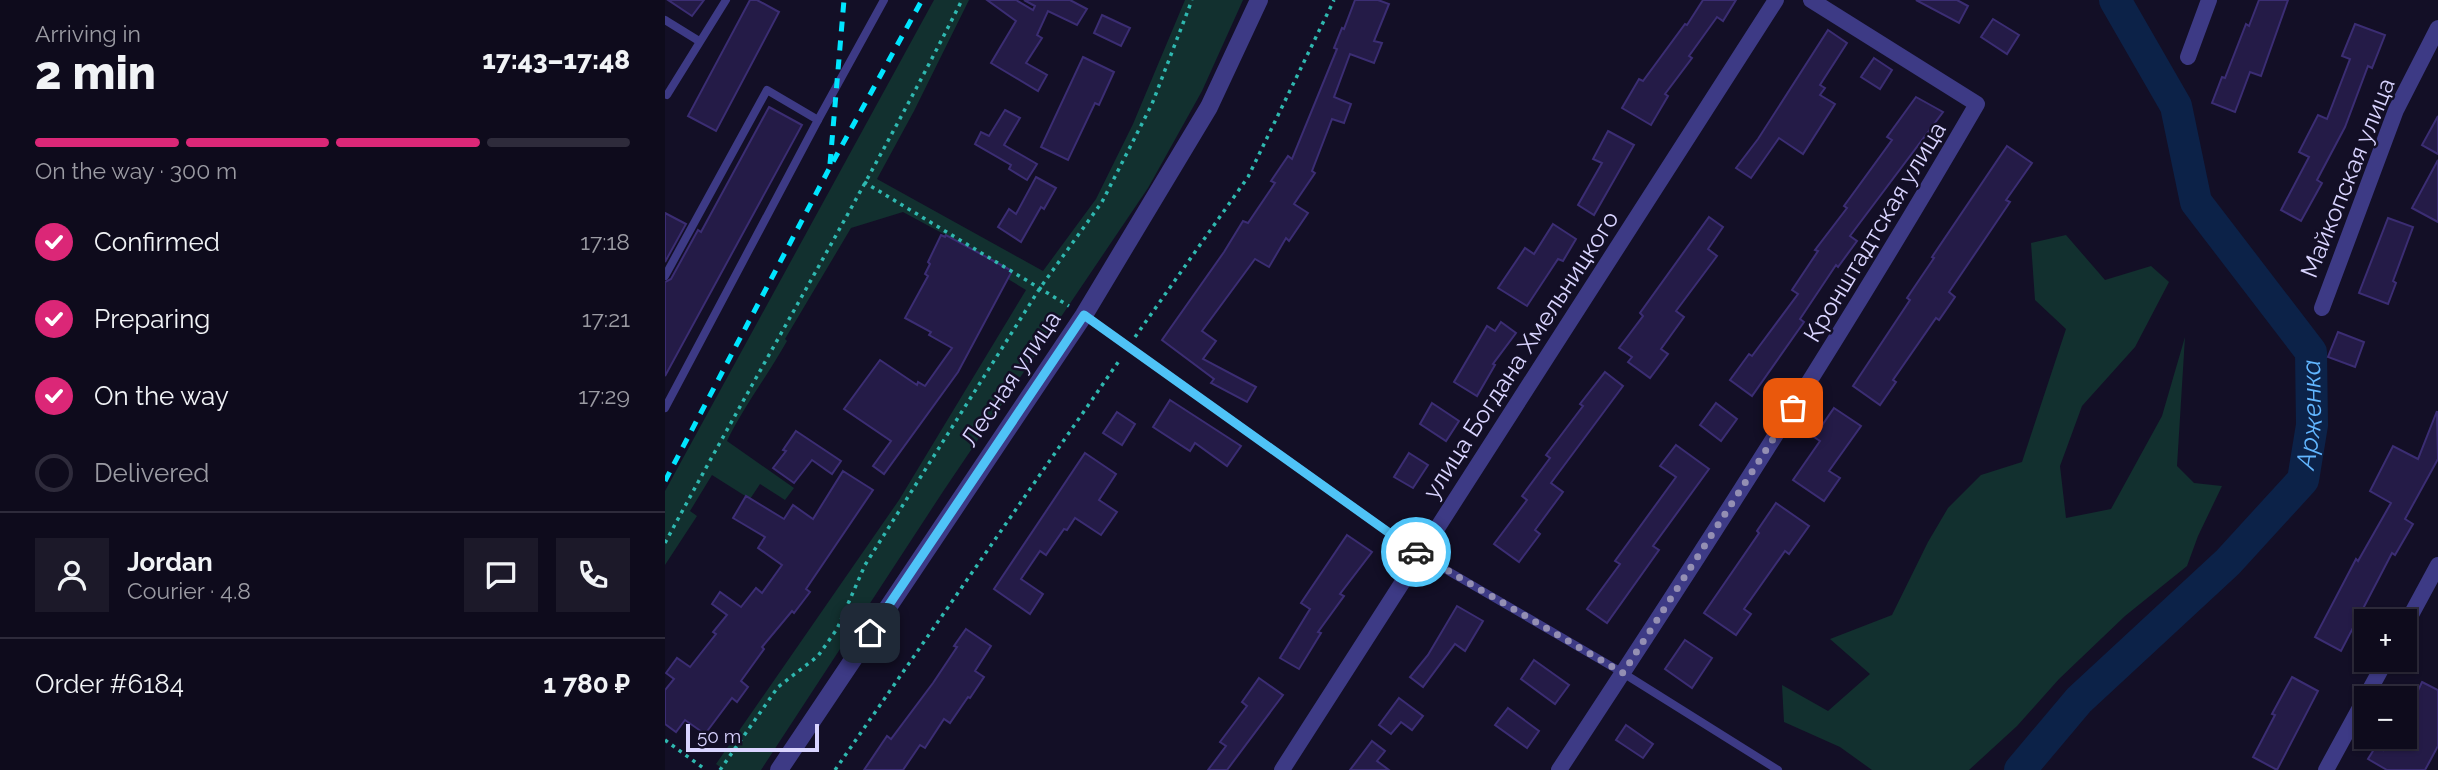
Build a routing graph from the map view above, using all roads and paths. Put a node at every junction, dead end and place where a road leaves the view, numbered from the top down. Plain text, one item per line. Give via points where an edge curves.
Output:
1 (726, 0) edge
2 (884, 0) edge
3 (962, 0) edge
4 (1192, 0) edge
5 (1259, 0) edge
6 (1334, 0) edge
7 (1776, 0) edge
8 (1811, 0) edge
9 (2209, 0) edge
10 (665, 20) edge
11 (2438, 28) edge
12 (699, 41) junction
13 (2188, 57) dead end
14 (667, 95) dead end
15 (818, 120) junction
16 (864, 183) junction
17 (665, 276) edge
18 (1040, 288) junction
19 (2322, 308) dead end
20 (1084, 315) junction
21 (1128, 347) junction
22 (665, 408) edge
23 (665, 542) edge
24 (1419, 554) junction
25 (2438, 565) edge
26 (2414, 609) edge
27 (2379, 672) edge
28 (1623, 673) junction
29 (665, 740) edge
30 (706, 770) edge
31 (720, 770) edge
32 (779, 770) edge
33 (835, 770) edge
34 (1282, 770) edge
35 (1559, 770) edge
36 (1778, 770) edge
37 (2326, 770) edge

1 - 12 lane
2 - 15 lane
3 - 16 path
4 - 18 path via 1152,104 1102,202
5 - 20 street, Лесная улица via 1209,107
6 - 21 path via 1248,177
7 - 24 street, улица Богдана Хмельницкого
8 - 28 street, Кронштадтская улица via 1977,104 1879,271
9 - 13 street
10 - 12 lane
11 - 19 street, Майкопская улица via 2396,110
12 - 14 lane
15 - 17 lane via 767,90
15 - 22 lane
16 - 18 path
16 - 23 path
18 - 20 path
18 - 31 path via 865,565 837,629 818,656 778,687
20 - 21 lane
20 - 32 street, Лесная улица
21 - 24 lane
21 - 33 path
24 - 28 lane
24 - 34 street, улица Богдана Хмельницкого
25 - 26 street
27 - 37 street
28 - 35 street, Кронштадтская улица
28 - 36 lane
29 - 30 path

